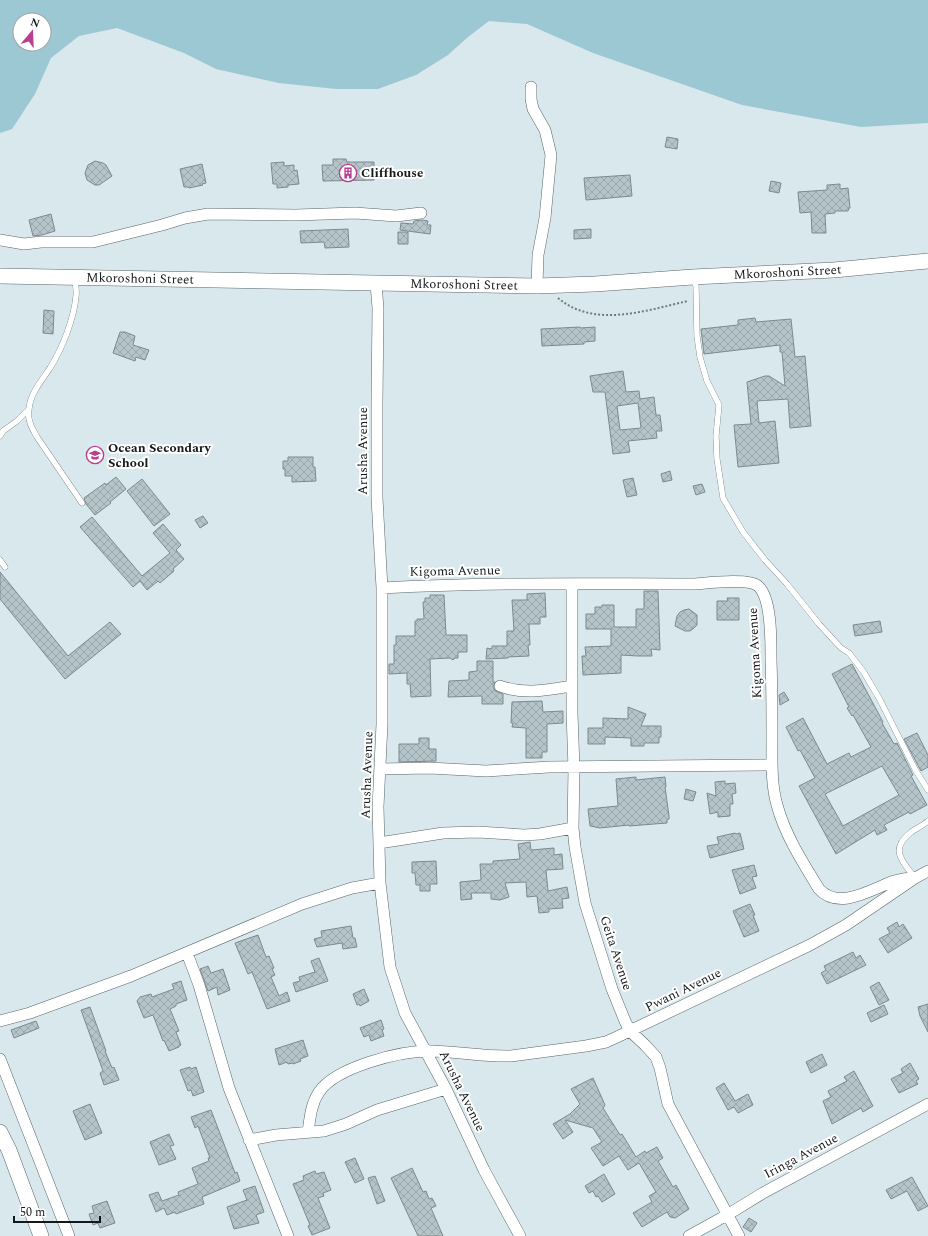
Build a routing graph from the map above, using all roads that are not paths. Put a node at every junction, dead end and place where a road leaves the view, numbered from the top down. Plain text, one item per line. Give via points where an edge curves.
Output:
1 (531, 87) dead end
2 (421, 213) dead end
3 (0, 240) edge
4 (928, 261) edge
5 (0, 276) edge
6 (693, 277) junction
7 (75, 278) junction
8 (376, 284) junction
9 (544, 286) junction
10 (28, 409) junction
11 (0, 436) edge
12 (82, 504) dead end
13 (0, 560) edge
14 (5, 567) dead end
15 (572, 585) junction
16 (382, 588) junction
17 (500, 686) dead end
18 (572, 686) junction
19 (772, 765) junction
20 (574, 768) junction
21 (381, 769) junction
22 (928, 790) edge
23 (928, 821) edge
24 (573, 828) junction
25 (379, 843) junction
26 (928, 871) edge
27 (915, 878) junction
28 (380, 883) junction
29 (187, 953) junction
30 (0, 1022) edge
31 (630, 1031) junction
32 (426, 1051) junction
33 (0, 1059) edge
34 (446, 1089) junction
35 (928, 1104) edge
36 (0, 1132) edge
37 (308, 1132) junction
38 (249, 1140) junction
39 (727, 1215) junction
40 (41, 1236) edge
41 (69, 1236) edge
42 (288, 1236) edge
43 (520, 1236) edge
44 (689, 1236) edge
45 (739, 1236) edge

1 - 9 street via 533,109 545,130 551,155 545,218 538,255
2 - 3 street via 396,216 355,213 208,214 93,242 24,244
4 - 6 street, Mkoroshoni Street via 834,270
5 - 7 street, Mkoroshoni Street
6 - 9 street, Mkoroshoni Street
6 - 22 lane via 696,286 700,357 719,405 716,436 723,498 765,560 863,671
7 - 8 street, Mkoroshoni Street
7 - 10 lane via 77,296 66,337
8 - 9 street, Mkoroshoni Street
8 - 16 street, Arusha Avenue via 377,498
10 - 11 lane
10 - 12 lane via 32,428
13 - 14 lane
15 - 16 street, Kigoma Avenue via 426,585
15 - 18 street, Geita Avenue
15 - 19 street, Kigoma Avenue via 738,582 758,586 764,595 768,613 772,667
16 - 21 street, Arusha Avenue
17 - 18 street via 523,691
18 - 20 street, Geita Avenue
19 - 20 street
19 - 27 street, Kigoma Avenue via 776,804 783,824 809,873 824,894 833,898 847,898 893,882
20 - 21 street via 486,771
20 - 24 street, Geita Avenue
21 - 25 street, Arusha Avenue
23 - 27 lane via 910,833 899,848 899,856
24 - 25 street via 524,835 443,833
24 - 31 street, Geita Avenue via 585,903 612,989
25 - 28 street, Arusha Avenue
26 - 27 street, Pwani Avenue
27 - 31 street, Pwani Avenue via 846,925 810,945
28 - 29 street via 352,888 302,904
28 - 32 street, Arusha Avenue via 390,967 406,1013
29 - 30 street
29 - 38 street via 229,1088
31 - 32 street, Pwani Avenue via 606,1042 527,1055 496,1056
31 - 39 street, Geita Avenue via 656,1057 668,1104
32 - 34 street, Arusha Avenue
32 - 37 street, Pwani Avenue via 357,1066 327,1083 313,1104
33 - 41 street
34 - 37 street via 377,1110 324,1131
34 - 43 street, Arusha Avenue via 484,1170
35 - 39 street, Iringa Avenue
36 - 40 street
37 - 38 street
38 - 42 street
39 - 44 street, Iringa Avenue
39 - 45 street, Geita Avenue

